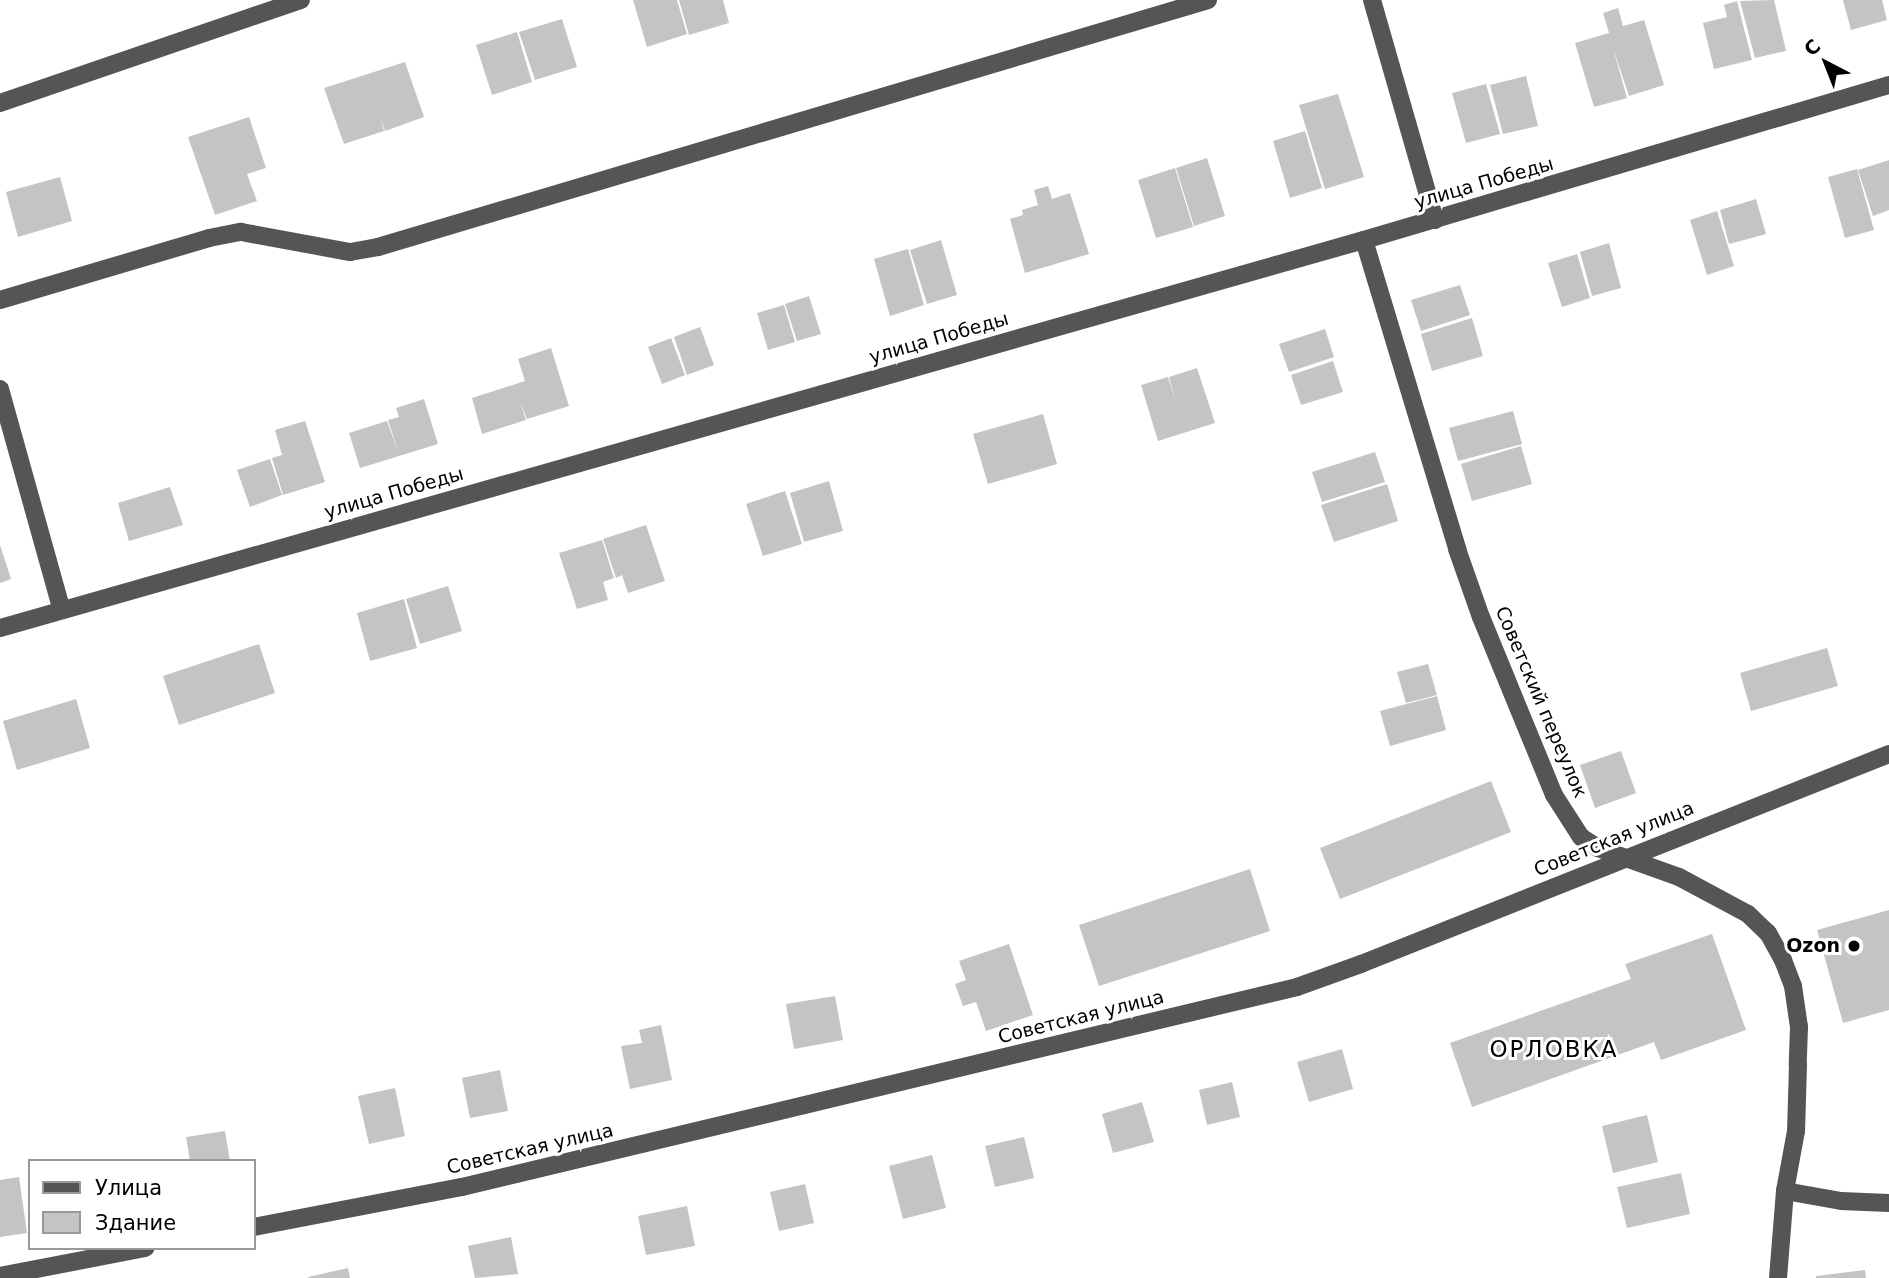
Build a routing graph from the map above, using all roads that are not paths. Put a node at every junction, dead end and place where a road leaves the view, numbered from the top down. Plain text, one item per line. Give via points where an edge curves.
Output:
1 (301, 0) edge
2 (1208, 0) edge
3 (1372, 0) edge
4 (1889, 85) edge
5 (0, 103) edge
6 (1435, 220) junction
7 (1364, 240) junction
8 (0, 300) edge
9 (0, 389) edge
10 (61, 608) junction
11 (0, 628) edge
12 (1889, 754) edge
13 (1624, 857) junction
14 (1785, 1191) junction
15 (1889, 1203) edge
16 (256, 1227) edge
17 (135, 1250) edge
18 (0, 1276) edge
19 (1778, 1278) edge

1 - 5 street
2 - 8 street via 378,247 350,252 241,232
3 - 6 street
4 - 6 street, улица Победы
6 - 7 street, улица Победы
7 - 10 street, улица Победы
7 - 13 street, Советский переулок via 1461,560 1554,795 1581,837
9 - 10 street
10 - 11 street, улица Победы
12 - 13 street, Советская улица
13 - 14 street, Советский переулок via 1679,877 1748,914 1768,933 1783,960 1793,986 1799,1027 1796,1131
13 - 16 street, Советская улица via 1297,987 462,1187
14 - 15 street via 1841,1201
14 - 19 street, Советский переулок
17 - 18 street

